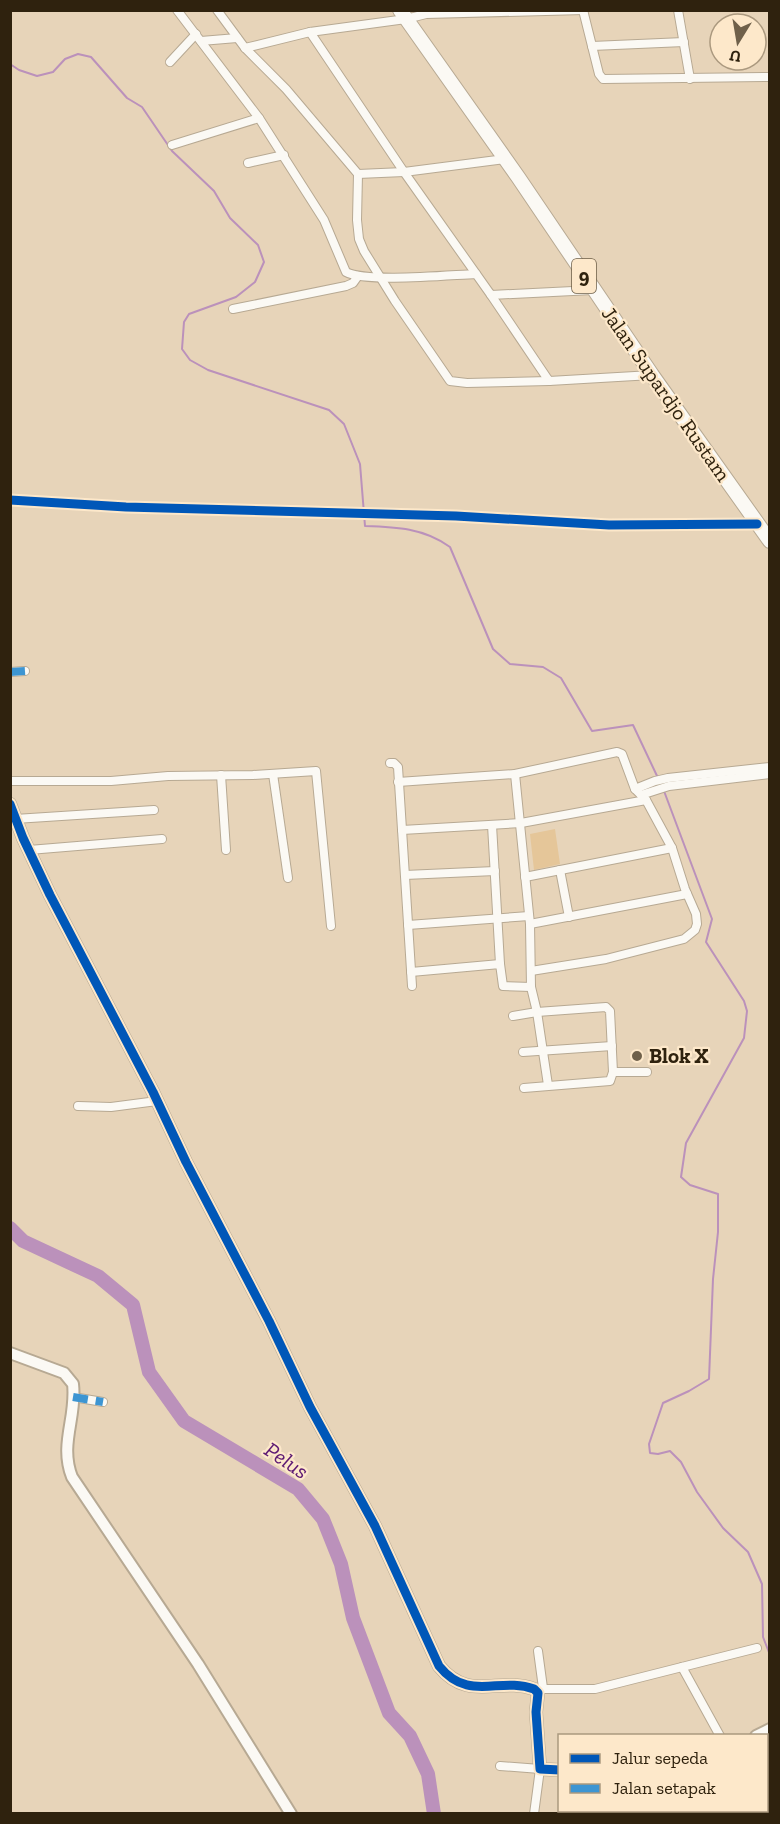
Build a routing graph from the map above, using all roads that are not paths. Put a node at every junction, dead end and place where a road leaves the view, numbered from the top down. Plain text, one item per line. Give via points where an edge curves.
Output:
1 (177, 10) edge
2 (217, 10) edge
3 (678, 10) edge
4 (583, 11) edge
5 (425, 12) edge
6 (403, 15) edge
7 (310, 32) junction
8 (198, 38) junction
9 (237, 38) junction
10 (684, 42) junction
11 (592, 46) junction
12 (245, 48) junction
13 (170, 62) dead end
14 (770, 77) edge
15 (690, 79) junction
16 (259, 118) junction
17 (172, 144) dead end
18 (284, 155) junction
19 (505, 159) junction
20 (248, 163) dead end
21 (404, 172) junction
22 (358, 174) junction
23 (476, 274) junction
24 (358, 276) junction
25 (380, 277) junction
26 (594, 290) junction
27 (491, 295) junction
28 (233, 309) dead end
29 (651, 375) junction
30 (549, 381) junction
31 (10, 500) edge
32 (757, 524) junction
33 (770, 541) edge
34 (25, 671) dead end
35 (10, 672) edge
36 (390, 764) dead end
37 (770, 767) edge
38 (273, 774) junction
39 (515, 774) junction
40 (770, 774) edge
41 (221, 775) junction
42 (10, 781) edge
43 (398, 782) junction
44 (668, 782) junction
45 (641, 795) junction
46 (10, 804) edge
47 (154, 810) dead end
48 (15, 819) junction
49 (521, 823) junction
50 (492, 825) junction
51 (402, 830) junction
52 (162, 839) dead end
53 (672, 848) junction
54 (29, 850) junction
55 (226, 850) dead end
56 (560, 870) junction
57 (495, 871) junction
58 (405, 875) junction
59 (525, 877) junction
60 (288, 878) dead end
61 (687, 894) junction
62 (569, 917) junction
63 (499, 919) junction
64 (529, 920) junction
65 (408, 925) junction
66 (331, 926) dead end
67 (500, 964) junction
68 (531, 971) junction
69 (411, 972) junction
70 (412, 987) dead end
71 (531, 987) junction
72 (537, 1012) junction
73 (513, 1016) dead end
74 (612, 1046) junction
75 (543, 1051) junction
76 (523, 1052) dead end
77 (613, 1072) junction
78 (647, 1072) dead end
79 (548, 1085) junction
80 (524, 1088) dead end
81 (157, 1101) junction
82 (78, 1106) dead end
83 (10, 1353) edge
84 (73, 1397) junction
85 (103, 1402) dead end
86 (757, 1648) dead end
87 (538, 1652) dead end
88 (682, 1667) junction
89 (538, 1688) junction
90 (719, 1734) edge
91 (500, 1766) dead end
92 (540, 1769) junction
93 (558, 1770) edge
94 (291, 1814) edge
95 (534, 1814) edge

1 - 8 street
2 - 9 street
3 - 10 street
4 - 5 street
4 - 11 street
5 - 6 street
6 - 7 street
6 - 19 highway, Jalan Supardjo Rustam / 9
7 - 12 street
7 - 21 street
8 - 9 street
8 - 13 street
8 - 16 street
9 - 12 street
10 - 11 street
10 - 15 street
11 - 15 street via 603,79
12 - 22 street via 286,89
14 - 15 street
16 - 17 street
16 - 18 street
18 - 20 street
18 - 24 street via 324,220 346,272
19 - 21 street
19 - 26 highway, Jalan Supardjo Rustam / 9
21 - 22 street
21 - 23 street
22 - 25 street via 359,238
23 - 25 street
23 - 27 street
24 - 25 street
24 - 28 street via 346,286
25 - 30 street via 450,381
26 - 27 street
26 - 29 highway, Jalan Supardjo Rustam / 9
27 - 30 street
29 - 30 street
29 - 32 highway, Jalan Supardjo Rustam / 9
31 - 32 street via 609,525
32 - 33 highway, Jalan Supardjo Rustam / 9
34 - 35 street
36 - 43 street via 398,766
37 - 44 street
38 - 41 street
38 - 60 street
38 - 66 street via 316,771
39 - 43 street
39 - 45 street via 620,752
39 - 49 street
40 - 44 street
41 - 42 street
41 - 55 street
43 - 51 street
44 - 45 street
45 - 49 street
45 - 53 street
46 - 48 street
47 - 48 street
48 - 54 street
49 - 50 street
49 - 59 street
50 - 51 street
50 - 57 street
51 - 58 street
52 - 54 street
53 - 56 street
53 - 61 street
54 - 81 street
56 - 59 street
56 - 62 street
57 - 58 street
57 - 63 street
58 - 65 street
59 - 64 street
61 - 62 street
61 - 68 street via 697,924 684,939 606,959
62 - 64 street
63 - 64 street
63 - 65 street
63 - 67 street
64 - 68 street
65 - 69 street
67 - 69 street
67 - 71 street via 503,986
68 - 71 street
69 - 70 street
71 - 72 street
72 - 73 street
72 - 74 street via 609,1008
72 - 75 street
74 - 75 street
74 - 77 street
75 - 76 street
75 - 79 street
77 - 78 street
77 - 79 street via 607,1082
79 - 80 street
81 - 82 street via 111,1107
81 - 89 street via 310,1407 375,1526 439,1666 447,1676 464,1685
83 - 84 street via 64,1373 74,1384
84 - 85 street
84 - 94 street via 66,1446 72,1478 198,1664
86 - 88 street
87 - 89 street
88 - 89 street via 595,1689
88 - 90 street
89 - 92 street
91 - 92 street
92 - 93 street
92 - 95 street

